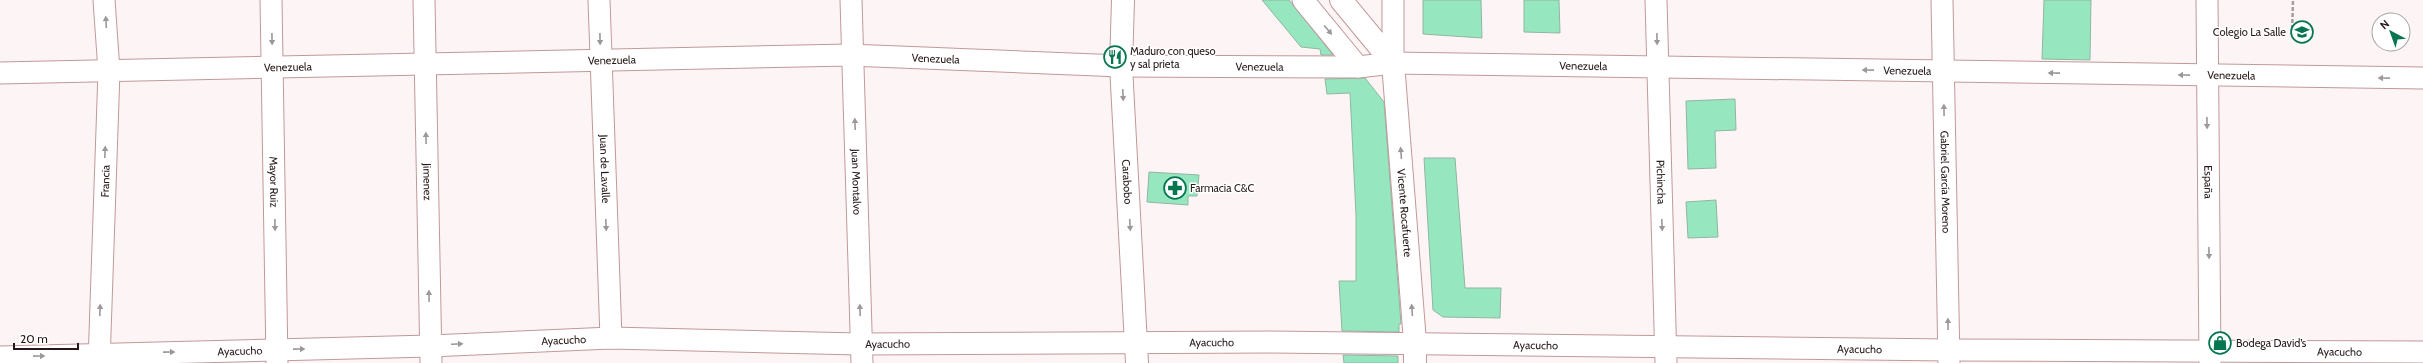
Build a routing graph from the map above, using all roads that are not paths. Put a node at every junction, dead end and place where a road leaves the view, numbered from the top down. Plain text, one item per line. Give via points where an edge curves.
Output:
1 (104, 0) edge
2 (271, 0) edge
3 (424, 0) edge
4 (599, 0) edge
5 (851, 0) edge
6 (1123, 0) edge
7 (1303, 0) edge
8 (1341, 0) edge
9 (1393, 0) edge
10 (1656, 0) edge
11 (1942, 0) edge
12 (2207, 0) edge
13 (853, 55) junction
14 (600, 61) junction
15 (1393, 63) junction
16 (424, 65) junction
17 (1121, 66) junction
18 (1658, 66) junction
19 (273, 67) junction
20 (1358, 67) junction
21 (108, 71) junction
22 (1943, 72) junction
23 (0, 73) edge
24 (2207, 75) junction
25 (2423, 78) edge
26 (611, 338) junction
27 (1137, 342) junction
28 (2423, 352) edge
29 (1415, 353) edge
30 (430, 354) edge
31 (862, 354) edge
32 (1666, 355) edge
33 (277, 356) edge
34 (1949, 356) edge
35 (0, 357) edge
36 (2210, 357) edge
37 (98, 359) edge
38 (1137, 363) edge

21 -> 1 street, Francia
2 -> 19 street, Mayor Ruiz
3 - 16 street, Jimenez
4 -> 14 street, Juan de Lavalle
5 - 13 street, Juan Montalvo
6 - 17 main road, Carabobo
7 -> 20 street
8 - 15 main road
9 - 15 street
10 -> 18 street, Pichincha
11 - 22 street, Gabriel García Moreno
12 - 24 street, España
13 - 14 street, Venezuela
13 - 17 street, Venezuela
31 -> 13 street, Juan Montalvo
14 - 16 street, Venezuela
14 -> 26 street, Juan de Lavalle
15 - 18 street, Venezuela
15 - 20 street, Venezuela
29 -> 15 main road, Vicente Rocafuerte
16 - 19 street, Venezuela
30 -> 16 street, Jimenez
17 - 20 street, Venezuela
17 -> 27 main road, Carabobo
22 -> 18 street, Venezuela
18 -> 32 street, Pichincha
19 - 21 street, Venezuela
19 -> 33 street, Mayor Ruiz
21 - 23 street, Venezuela
37 -> 21 street, Francia
24 -> 22 street, Venezuela
34 -> 22 street, Gabriel García Moreno
25 -> 24 street, Venezuela
24 -> 36 street, España
30 -> 26 street, Ayacucho
26 - 31 street, Ayacucho
27 - 29 street, Ayacucho
27 - 31 street, Ayacucho
27 - 38 main road, Carabobo
28 - 36 street, Ayacucho
29 - 32 street, Ayacucho
33 -> 30 street, Ayacucho
32 - 34 street, Ayacucho
37 -> 33 street, Ayacucho
34 - 36 street, Ayacucho
35 -> 37 street, Ayacucho

